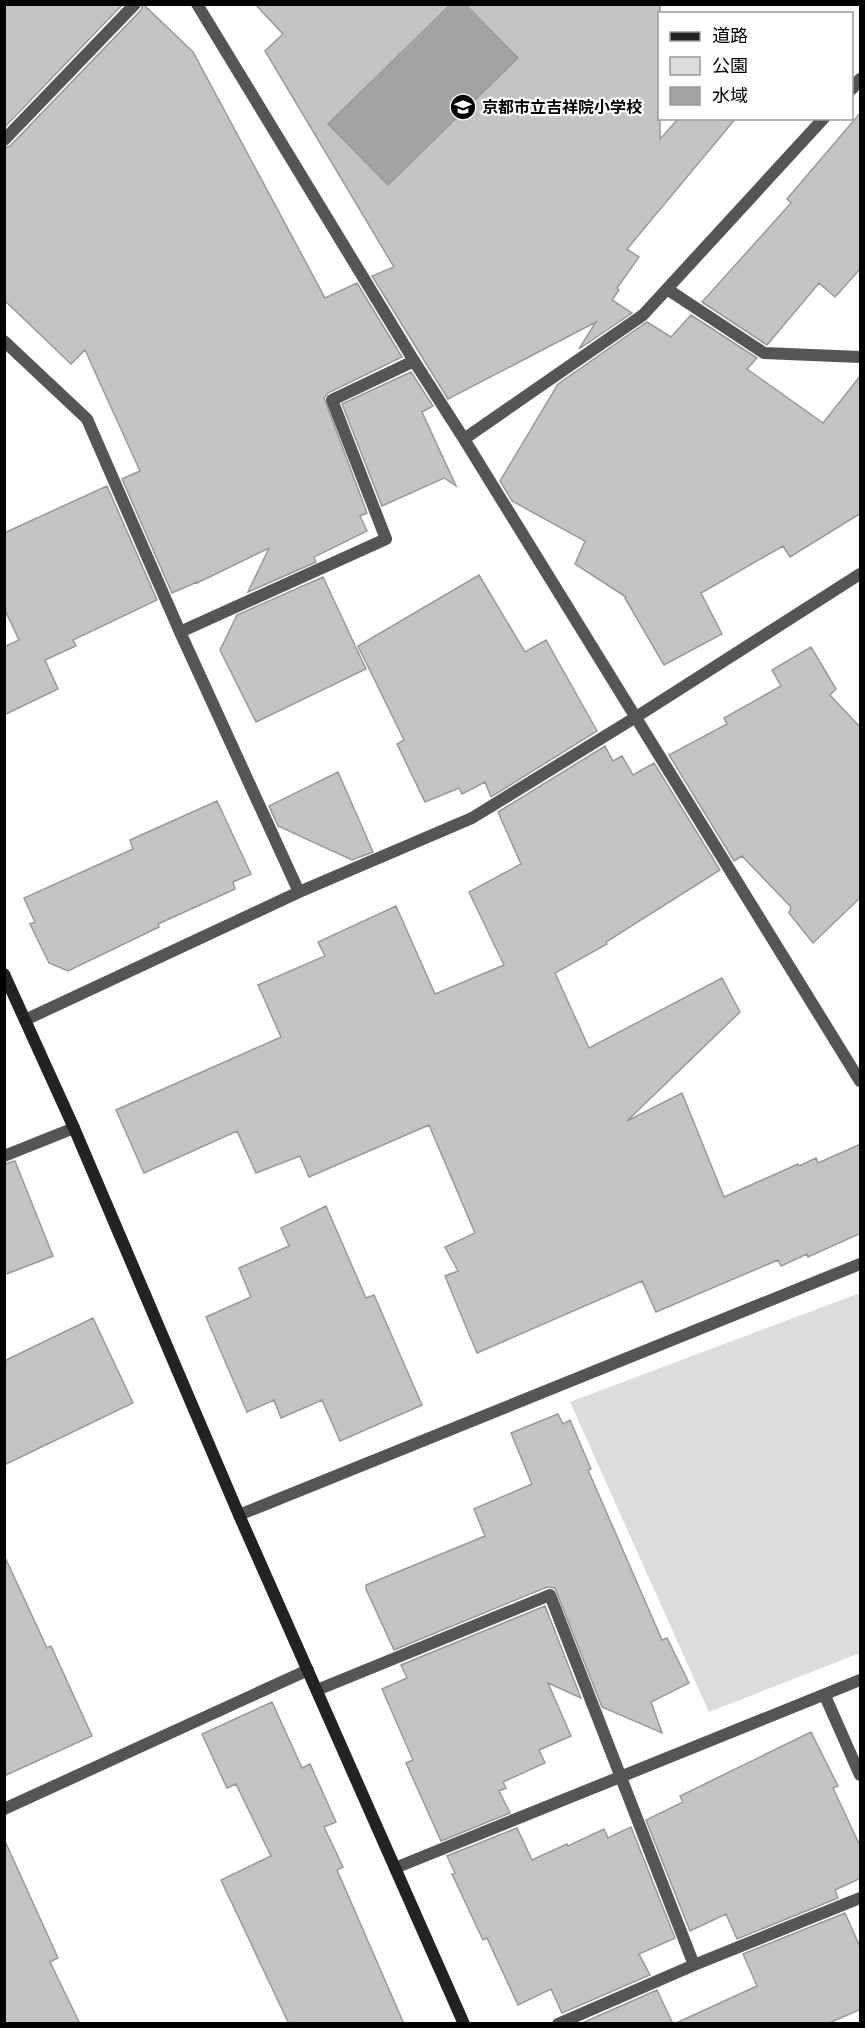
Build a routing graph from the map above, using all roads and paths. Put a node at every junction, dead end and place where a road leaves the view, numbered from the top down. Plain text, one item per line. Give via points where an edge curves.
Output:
1 (135, 4) edge
2 (197, 4) edge
3 (822, 120) edge
4 (4, 140) edge
5 (667, 289) junction
6 (4, 341) edge
7 (861, 357) edge
8 (414, 361) junction
9 (464, 439) junction
10 (861, 574) edge
11 (180, 632) junction
12 (636, 717) junction
13 (299, 892) junction
14 (4, 974) edge
15 (26, 1020) junction
16 (861, 1081) edge
17 (74, 1128) junction
18 (4, 1156) edge
19 (861, 1264) edge
20 (239, 1515) junction
21 (308, 1671) junction
22 (861, 1680) edge
23 (317, 1690) junction
24 (825, 1696) junction
25 (861, 1775) edge
26 (621, 1777) junction
27 (4, 1809) edge
28 (395, 1868) junction
29 (861, 1898) edge
30 (694, 1965) junction
31 (464, 2024) edge
32 (558, 2024) edge

1 - 4 street
2 - 8 street
3 - 5 street
5 - 7 street via 764,353
5 - 9 street via 643,315
6 - 11 street via 87,419
8 - 9 street
8 - 11 street via 332,400 386,539
9 - 12 street
10 - 12 street
11 - 13 street
12 - 13 street via 472,818
12 - 16 street
13 - 15 street
14 - 15 street
15 - 17 street
17 - 18 street
17 - 20 street
19 - 20 street
20 - 21 street
21 - 23 street
21 - 27 street
22 - 24 street
23 - 26 street via 550,1594
23 - 28 street
24 - 25 street
24 - 26 street
26 - 28 street
26 - 30 street
28 - 31 street
29 - 30 street
30 - 32 street

